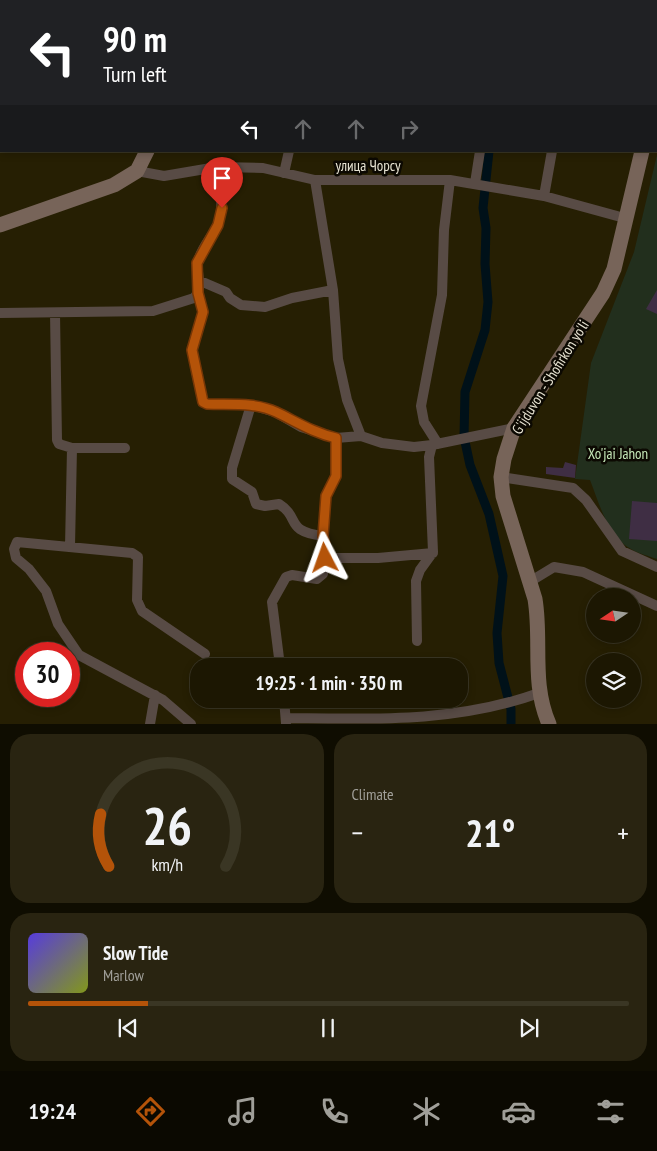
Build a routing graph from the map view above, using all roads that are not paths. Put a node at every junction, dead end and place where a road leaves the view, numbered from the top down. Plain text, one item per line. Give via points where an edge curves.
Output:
1 (147, 152) edge
2 (289, 152) edge
3 (480, 152) edge
4 (552, 152) edge
5 (642, 152) edge
6 (217, 167) junction
7 (137, 172) junction
8 (284, 173) junction
9 (315, 180) junction
10 (450, 180) junction
11 (478, 183) junction
12 (544, 196) junction
13 (628, 218) junction
14 (0, 225) edge
15 (198, 280) junction
16 (333, 290) junction
17 (198, 293) junction
18 (0, 313) edge
19 (55, 313) junction
20 (252, 405) junction
21 (514, 428) junction
22 (361, 436) junction
23 (336, 438) junction
24 (435, 444) junction
25 (72, 448) junction
26 (125, 448) dead end
27 (501, 476) junction
28 (323, 536) junction
29 (70, 547) junction
30 (433, 553) junction
31 (325, 558) junction
32 (657, 567) edge
33 (530, 581) junction
34 (657, 606) edge
35 (417, 641) dead end
36 (205, 654) dead end
37 (279, 658) edge
38 (539, 693) junction
39 (155, 695) junction
40 (285, 708) edge
41 (286, 721) edge
42 (150, 724) edge
43 (191, 724) edge
44 (549, 724) edge

1 - 7 main road
2 - 8 street
3 - 11 street
4 - 12 street
5 - 13 main road, G'ijduvon - Shofirkon yo'li
6 - 7 street, улица Чорсу via 164,176
6 - 8 street, улица Чорсу via 263,168
6 - 15 street via 222,208 218,225 199,257
7 - 14 main road via 114,184
8 - 9 street, улица Чорсу
9 - 10 street, улица Чорсу
9 - 16 street
10 - 11 street, улица Чорсу
10 - 24 street via 444,230 442,295 421,406 424,422
11 - 12 street, улица Чорсу
12 - 13 street, улица Чорсу
13 - 21 main road, G'ijduvon - Shofirkon yo'li via 619,255 603,293
15 - 16 street via 226,292 241,305 265,308 292,298
15 - 17 street
16 - 22 street via 338,359 347,400
17 - 19 street via 194,298 153,311
17 - 20 street via 203,312 192,350 203,402
18 - 19 street
19 - 25 street via 57,440 59,444
20 - 23 street via 275,412 301,427
20 - 28 street via 232,468 232,480 252,492 256,504 279,504 286,508 298,528 305,533
21 - 24 street
21 - 27 main road, G'ijduvon - Shofirkon yo'li
22 - 23 street
22 - 24 street via 382,443 414,447
23 - 28 street via 336,476 326,496
24 - 30 street via 429,457
25 - 26 street
25 - 29 street
27 - 32 street via 573,488 584,497 622,551
27 - 33 main road, G'ijduvon - Shofirkon yo'li via 503,496
28 - 31 street
29 - 36 street via 132,553 138,558 137,600 142,611
29 - 39 street via 17,542 14,549 16,558 29,568 46,591 58,624 79,655
30 - 31 street
30 - 35 street via 416,581
31 - 37 street via 323,574 317,579 292,575 276,592 272,602
33 - 34 street via 554,567 583,572
33 - 38 main road, G'ijduvon - Shofirkon yo'li via 538,616
38 - 41 street via 511,702 406,719
38 - 44 main road, G'ijduvon - Shofirkon yo'li
39 - 42 street
39 - 43 street
40 - 41 street

